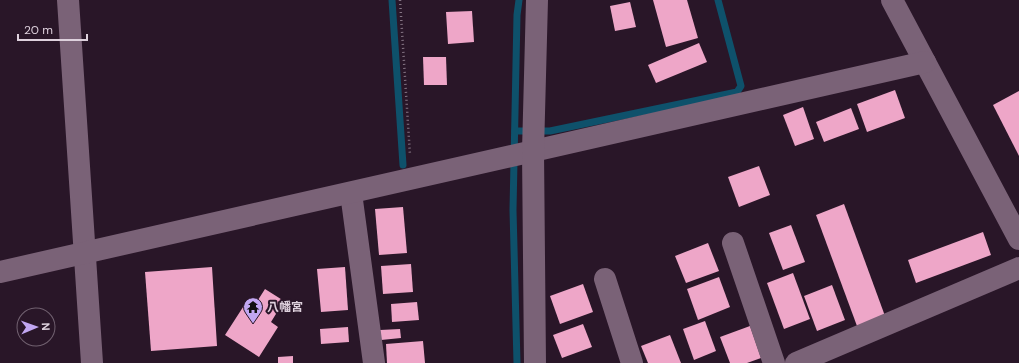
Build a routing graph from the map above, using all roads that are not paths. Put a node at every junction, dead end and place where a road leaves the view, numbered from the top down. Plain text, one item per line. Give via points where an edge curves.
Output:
1 (68, 0) edge
2 (537, 0) edge
3 (892, 0) edge
4 (925, 62) junction
5 (533, 151) junction
6 (351, 193) junction
7 (1019, 239) edge
8 (733, 243) dead end
9 (85, 253) junction
10 (1019, 268) edge
11 (0, 272) edge
12 (605, 278) dead end
13 (92, 363) edge
14 (374, 363) edge
15 (535, 363) edge
16 (632, 363) edge
17 (774, 363) edge
18 (796, 363) edge

1 - 9 street
2 - 5 street
3 - 4 street
4 - 5 street
4 - 7 street
5 - 6 street
5 - 15 street
6 - 9 street
6 - 14 street
8 - 17 street
9 - 11 street
9 - 13 street
10 - 18 street
12 - 16 street

